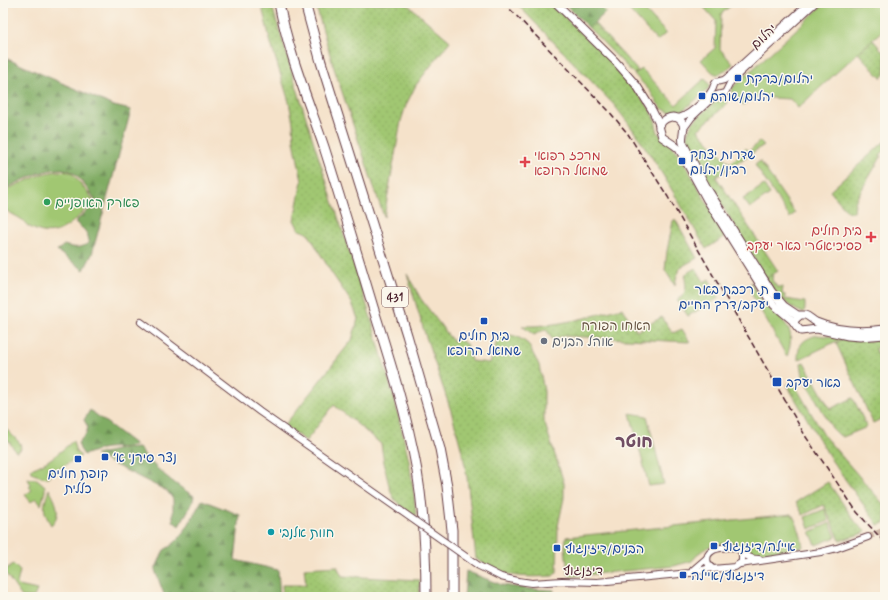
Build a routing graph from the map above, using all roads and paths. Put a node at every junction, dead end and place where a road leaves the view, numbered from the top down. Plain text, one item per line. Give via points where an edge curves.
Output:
1 (279, 3) edge
2 (305, 3) edge
3 (556, 3) edge
4 (809, 3) edge
5 (815, 3) edge
6 (720, 81) junction
7 (727, 87) junction
8 (713, 88) junction
9 (718, 94) junction
10 (650, 106) junction
11 (672, 117) junction
12 (660, 128) junction
13 (683, 132) junction
14 (668, 141) junction
15 (799, 316) junction
16 (811, 319) junction
17 (141, 322) dead end
18 (796, 325) junction
19 (809, 329) junction
20 (885, 329) edge
21 (885, 335) edge
22 (868, 537) tunnel mouth
23 (742, 553) junction
24 (707, 558) junction
25 (762, 560) junction
26 (740, 564) junction
27 (711, 568) junction
28 (690, 573) junction
29 (426, 597) edge
30 (452, 597) edge

1 - 29 highway, 431 via 297,68 386,346 408,427 423,512
2 - 30 highway, 431 via 440,449 452,530
3 - 10 main road via 620,67
4 - 6 street, יהלום via 728,77
5 - 7 street, יהלום via 731,80
6 - 7 street
6 - 8 street via 716,82
7 - 9 street via 725,92
8 - 9 street
8 - 11 street via 705,99 688,113 682,117
9 - 13 street via 694,114
10 - 11 main road
10 - 12 main road
11 - 12 main road via 663,120
11 - 13 main road via 681,122
12 - 14 main road via 662,137
13 - 14 main road via 676,140
13 - 15 main road via 683,143 707,188 772,292 784,306
14 - 18 main road via 679,149 707,200 769,298
15 - 16 main road via 805,315
15 - 18 main road
16 - 19 main road via 812,325
16 - 20 main road via 849,330
17 - 28 street, דיזנגוף, bridge via 260,412 479,566 500,577 532,583 597,582
18 - 19 main road via 801,331
19 - 21 main road via 855,336
22 - 25 street via 821,552
23 - 24 street via 735,548 727,548 713,550
23 - 25 street
23 - 26 street via 743,559
24 - 27 street
24 - 28 street
25 - 26 street
26 - 27 street via 735,567
27 - 28 street, דיזנגוף

